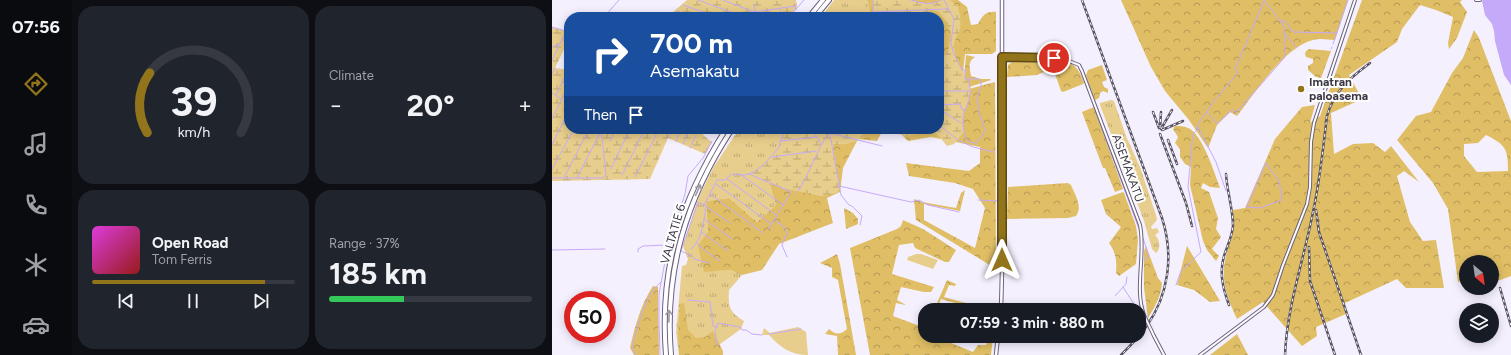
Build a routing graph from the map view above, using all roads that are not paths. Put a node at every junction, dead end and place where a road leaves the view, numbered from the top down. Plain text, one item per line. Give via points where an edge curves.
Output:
1 (823, 0) edge
2 (829, 0) edge
3 (1002, 0) edge
4 (1355, 0) edge
5 (1476, 0) edge
6 (1480, 0) edge
7 (813, 12) edge
8 (819, 12) edge
9 (1002, 57) junction
10 (723, 134) edge
11 (729, 134) edge
12 (1001, 303) edge
13 (997, 343) edge
14 (666, 355) edge
15 (671, 355) edge
16 (996, 355) edge
17 (1164, 355) edge
18 (1200, 355) edge

1 - 7 highway
2 - 8 highway
3 - 9 main road
4 - 18 street via 1314,123 1307,204 1273,295 1264,307
5 - 6 street
9 - 12 main road
9 - 17 street, ASEMAKATU, bridge via 1064,59 1079,65 1140,225 1140,301 1144,315
10 - 14 highway, VALTATIE 6 via 693,187 675,238 665,298
15 -> 11 highway, VALTATIE 6 via 671,289 680,238 701,182
13 - 16 main road

